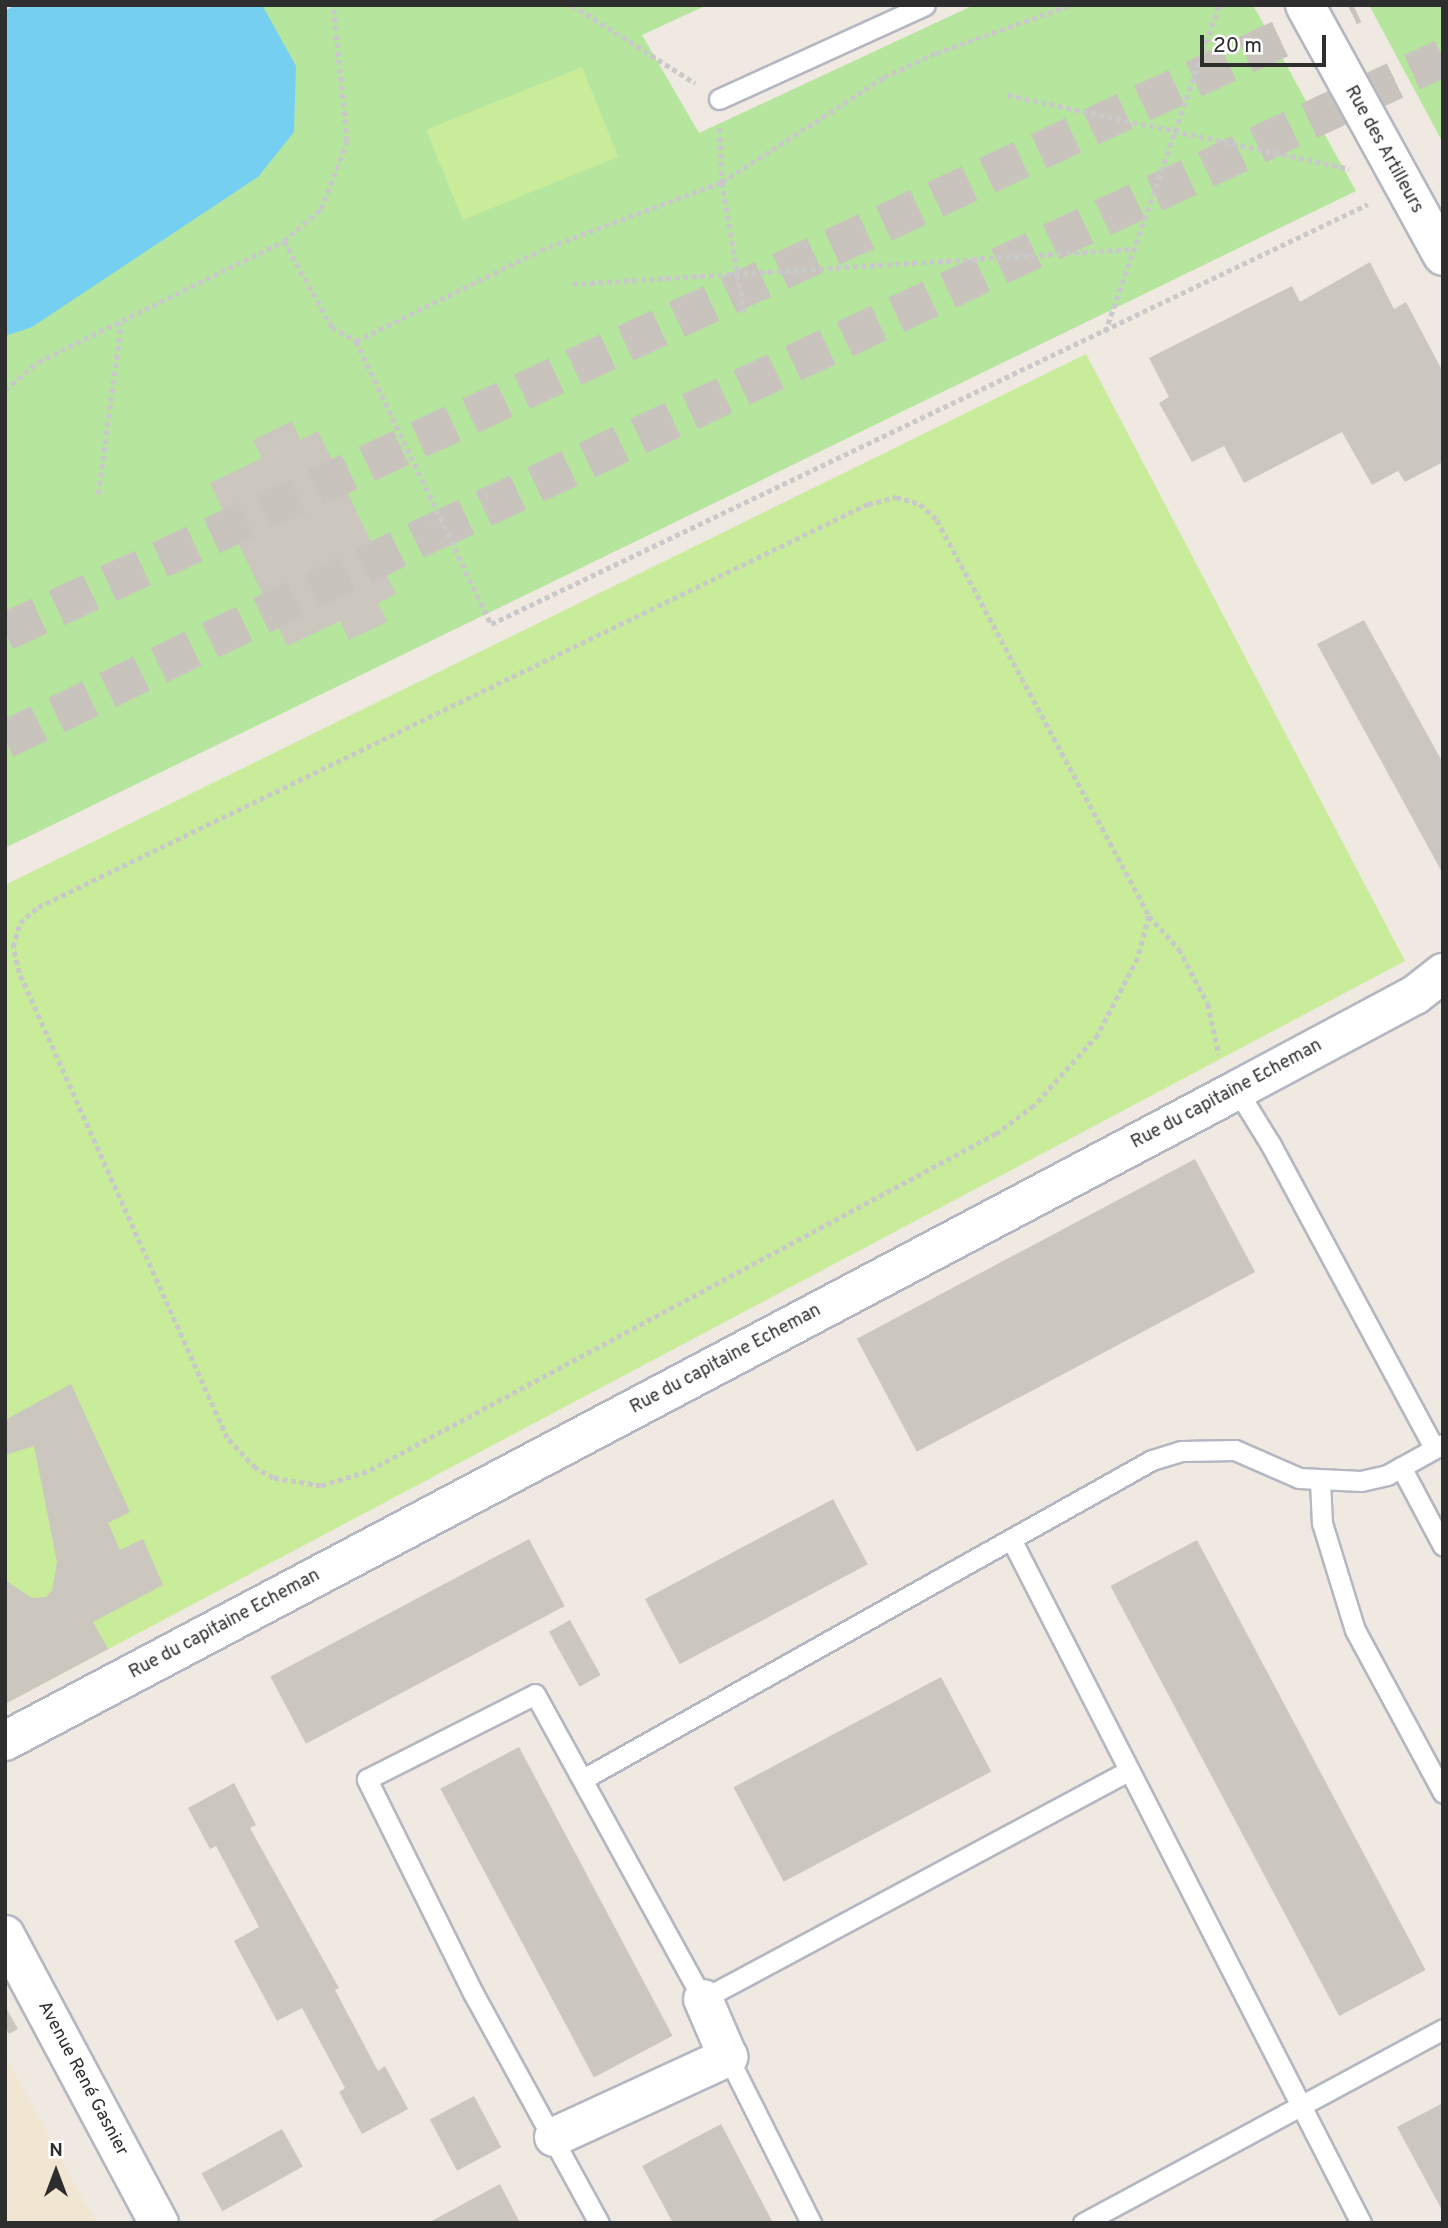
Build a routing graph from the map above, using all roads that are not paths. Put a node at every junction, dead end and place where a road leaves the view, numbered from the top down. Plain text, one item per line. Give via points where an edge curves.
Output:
1 (925, 5) edge
2 (1306, 5) edge
3 (719, 99) road end
4 (1443, 256) edge
5 (1443, 972) edge
6 (1228, 1075) junction
7 (1438, 1446) edge
8 (1401, 1467) junction
9 (1320, 1480) junction
10 (1011, 1539) junction
11 (1443, 1546) edge
12 (5, 1741) edge
13 (1128, 1771) junction
14 (583, 1779) junction
15 (1443, 1793) edge
16 (5, 1935) edge
17 (703, 1999) junction
18 (1443, 2029) edge
19 (728, 2057) junction
20 (1299, 2106) junction
21 (554, 2137) junction
22 (159, 2223) edge
23 (599, 2223) edge
24 (811, 2223) edge
25 (1083, 2223) edge
26 (1361, 2223) edge

1 - 3 lane
2 - 4 street, Rue des Artilleurs
5 - 6 street, Rue du capitaine Echeman via 1415,995
6 - 7 lane
6 - 12 street, Rue du capitaine Echeman
7 - 8 lane
8 - 9 lane via 1360,1481
8 - 11 lane
9 - 10 lane via 1299,1478 1235,1450 1182,1451 1152,1460
9 - 15 lane via 1322,1523 1355,1630
10 - 13 lane
10 - 14 lane
13 - 17 lane
13 - 20 lane
14 - 17 lane
14 - 21 lane via 535,1694 368,1779 473,1993
16 - 22 street, Avenue René Gasnier
17 - 19 street
18 - 20 lane
19 - 21 street
19 - 24 lane
20 - 25 lane
20 - 26 lane
21 - 23 lane

